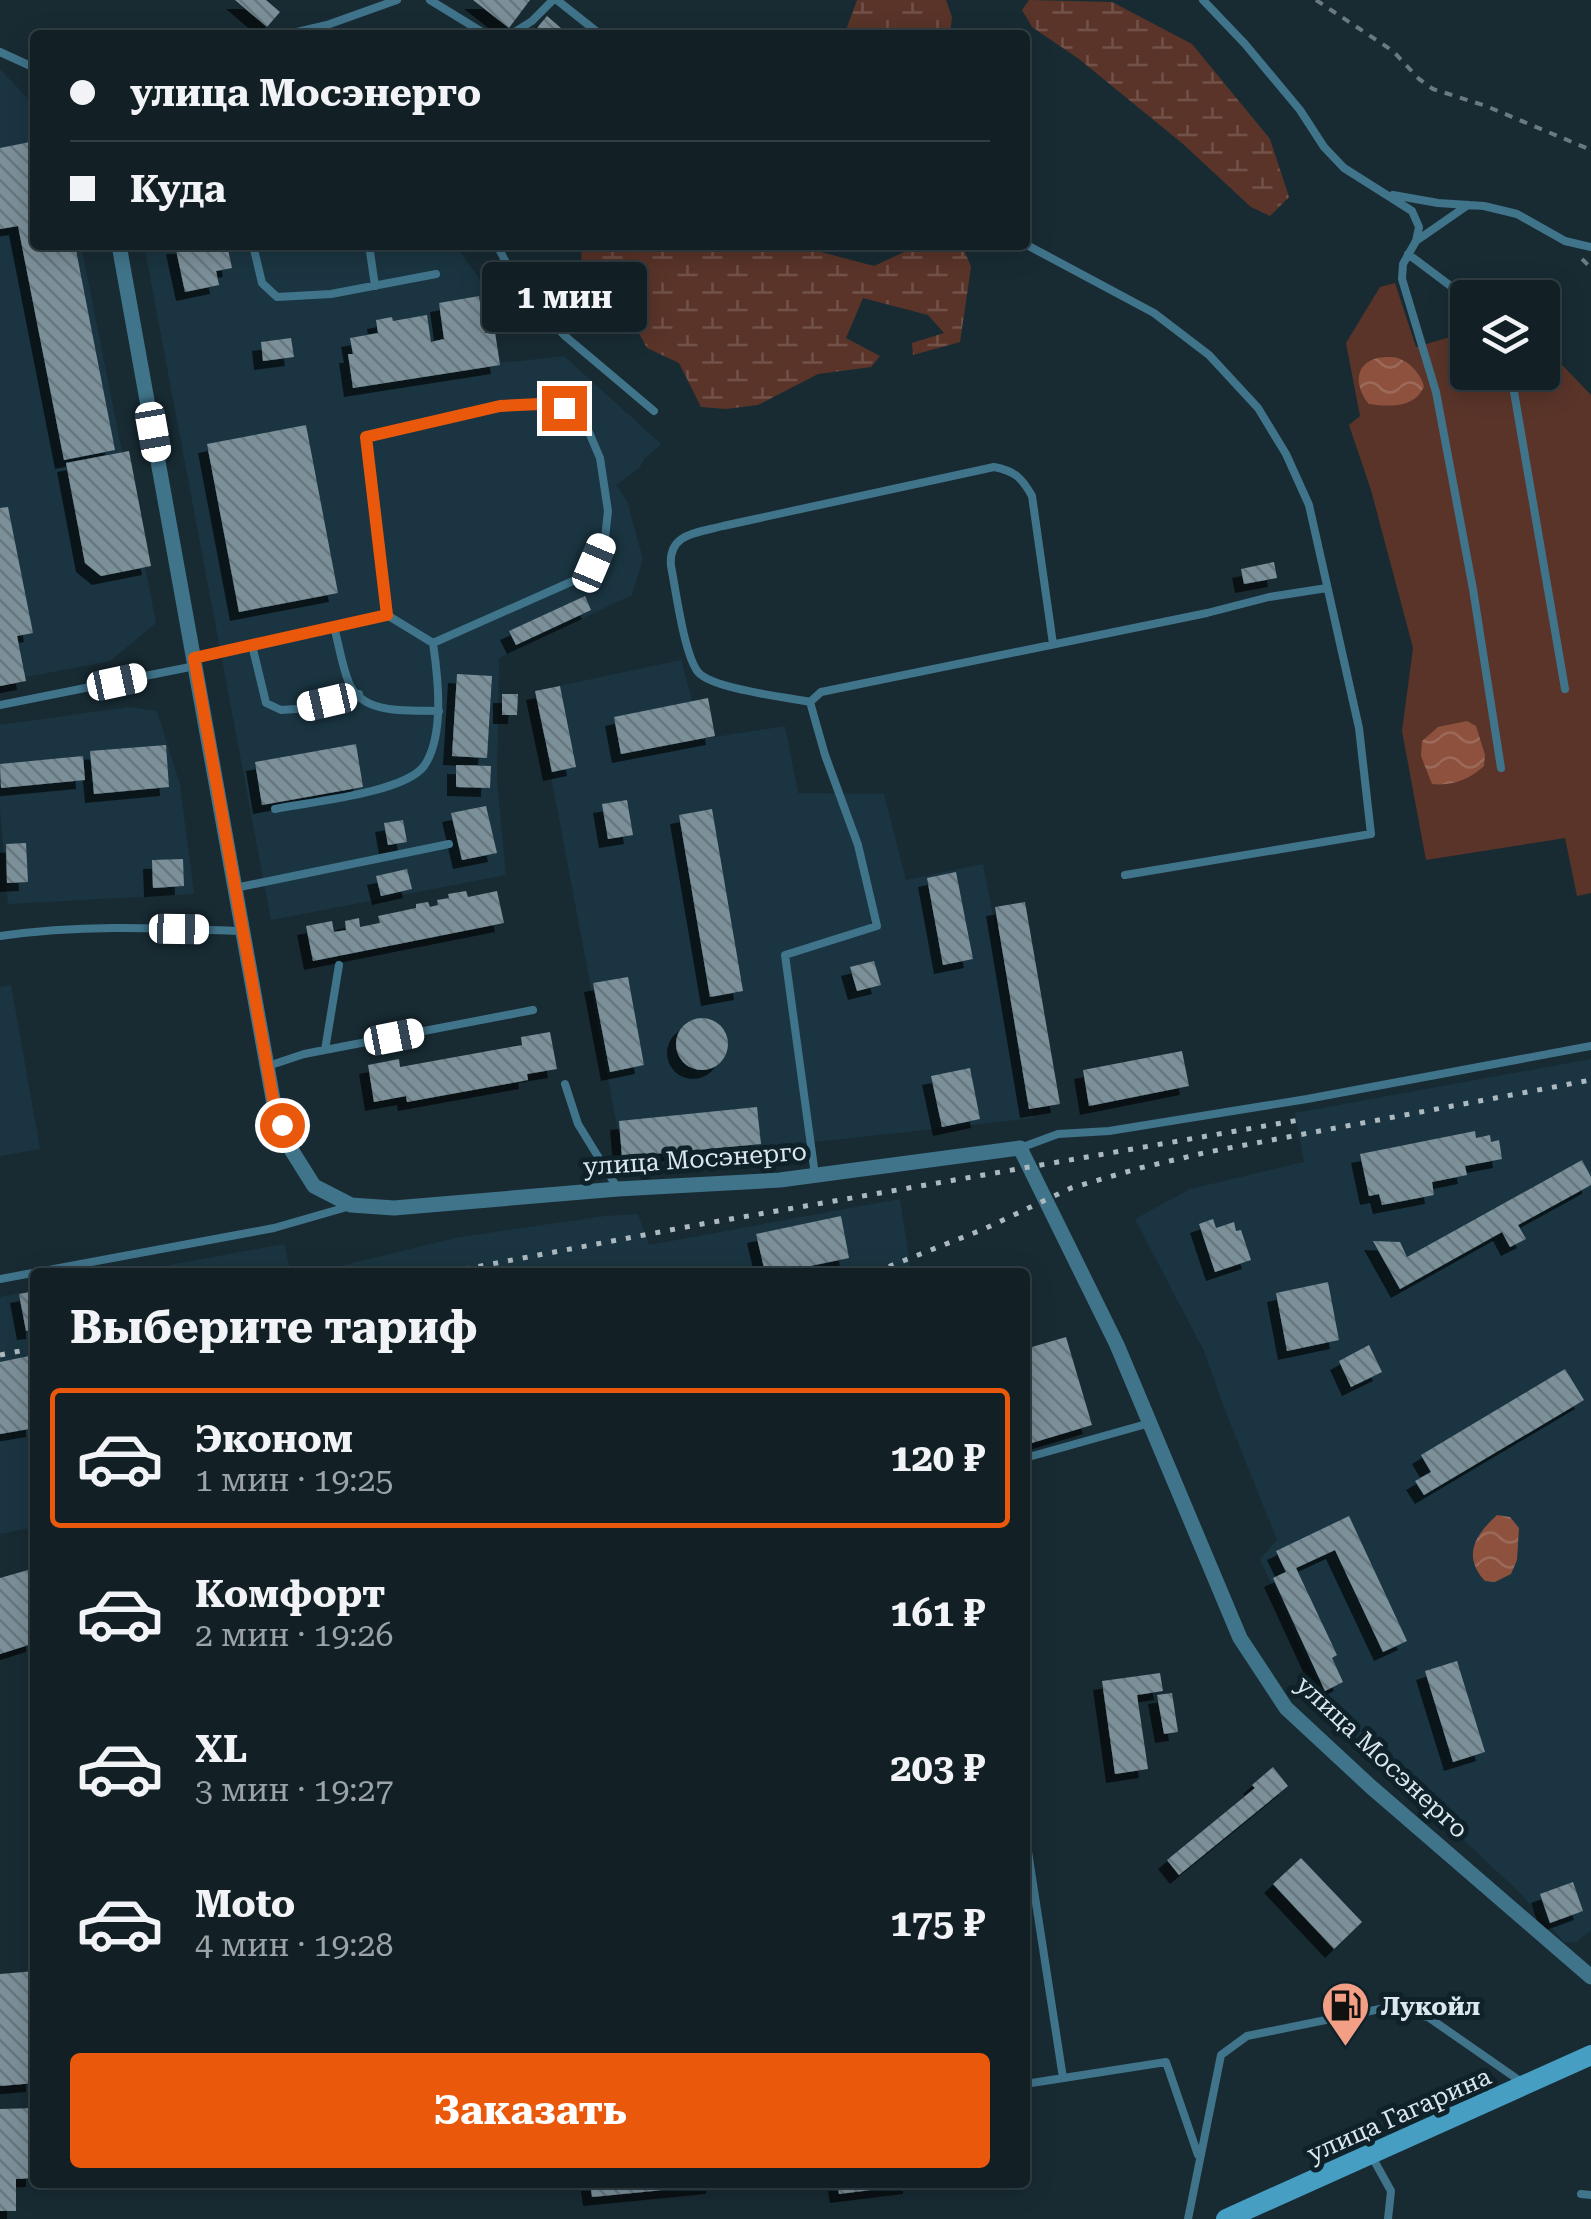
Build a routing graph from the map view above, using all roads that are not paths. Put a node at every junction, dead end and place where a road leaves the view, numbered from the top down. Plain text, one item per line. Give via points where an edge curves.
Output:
1 (397, 0) edge
2 (430, 0) edge
3 (555, 0) edge
4 (1203, 0) edge
5 (306, 30) edge
6 (480, 30) edge
7 (517, 30) edge
8 (594, 30) edge
9 (0, 52) edge
10 (30, 66) edge
11 (1388, 194) junction
12 (1468, 205) junction
13 (1416, 241) junction
14 (1030, 247) edge
15 (1591, 247) edge
16 (120, 250) edge
17 (254, 250) edge
18 (370, 250) edge
19 (500, 250) edge
20 (1408, 254) junction
21 (436, 274) dead end
22 (375, 286) junction
23 (1450, 286) edge
24 (1513, 390) edge
25 (654, 411) dead end
26 (1327, 588) junction
27 (387, 615) junction
28 (334, 627) junction
29 (432, 643) junction
30 (1052, 644) junction
31 (252, 645) junction
32 (195, 662) junction
33 (1564, 689) dead end
34 (359, 694) junction
35 (810, 702) junction
36 (0, 705) edge
37 (438, 711) junction
38 (1502, 768) dead end
39 (275, 808) dead end
40 (448, 844) dead end
41 (1125, 875) dead end
42 (235, 888) junction
43 (243, 930) junction
44 (0, 936) edge
45 (340, 966) dead end
46 (532, 1010) dead end
47 (1591, 1046) edge
48 (325, 1050) junction
49 (267, 1067) junction
50 (565, 1084) dead end
51 (1020, 1148) junction
52 (815, 1175) junction
53 (618, 1190) junction
54 (351, 1206) junction
55 (59, 1268) edge
56 (30, 1273) edge
57 (0, 1279) edge
58 (1150, 1422) junction
59 (1030, 1457) edge
60 (1030, 1864) edge
61 (1589, 1971) edge
62 (1591, 2056) edge
63 (1063, 2078) junction
64 (1030, 2083) edge
65 (1527, 2086) junction
66 (1372, 2155) junction
67 (1199, 2159) junction
68 (1188, 2219) edge
69 (1226, 2219) edge
70 (1388, 2219) edge

1 - 5 lane
2 - 6 lane
3 - 7 lane
3 - 8 lane
4 - 11 lane via 1344,168
9 - 10 lane
11 - 12 lane
11 - 13 lane via 1412,211
12 - 13 lane
12 - 15 lane via 1517,214 1565,241
13 - 20 lane
14 - 26 lane via 1154,313 1209,355 1258,408 1309,505
16 - 32 street
17 - 22 lane via 262,283 277,297
18 - 22 lane
19 - 25 lane via 516,282 565,336
20 - 23 lane
20 - 38 lane via 1402,279 1436,392
21 - 22 lane
24 - 33 lane
26 - 30 lane
26 - 41 lane via 1358,728 1371,834
27 - 28 lane
27 - 29 lane
27 - 29 lane via 366,437 500,406 564,408 585,423 600,458 608,510 606,538 594,563 582,577
28 - 31 lane
28 - 34 lane via 350,687
29 - 37 lane
30 - 35 lane via 821,692
30 - 35 lane via 1032,496 1012,470 994,467 675,543 671,566 700,675
31 - 32 lane
31 - 34 lane via 266,702 281,710
32 - 36 lane
32 - 42 street
34 - 37 lane via 384,709
35 - 52 lane via 858,845 876,926 785,955
37 - 39 lane via 432,748 408,779
40 - 42 lane
42 - 43 street
43 - 44 lane via 50,928
43 - 49 street
45 - 48 lane
46 - 48 lane
47 - 51 lane via 1307,1099 1058,1134
48 - 49 lane
49 - 54 street via 292,1151 314,1186
50 - 53 lane via 578,1124
51 - 52 street, улица Мосэнерго
51 - 58 street, улица Мосэнерго
52 - 53 street, улица Мосэнерго
53 - 54 street, улица Мосэнерго
54 - 55 lane via 274,1228
56 - 57 lane
58 - 59 lane
58 - 61 street, улица Мосэнерго via 1240,1638 1286,1708
60 - 63 lane
62 - 65 main road, улица Гагарина
63 - 64 lane
63 - 67 lane via 1166,2062
65 - 66 main road, улица Гагарина
65 - 67 lane via 1428,2018 1384,2008 1247,2036 1221,2055
66 - 69 main road, улица Гагарина
66 - 70 lane via 1391,2191
67 - 68 lane

